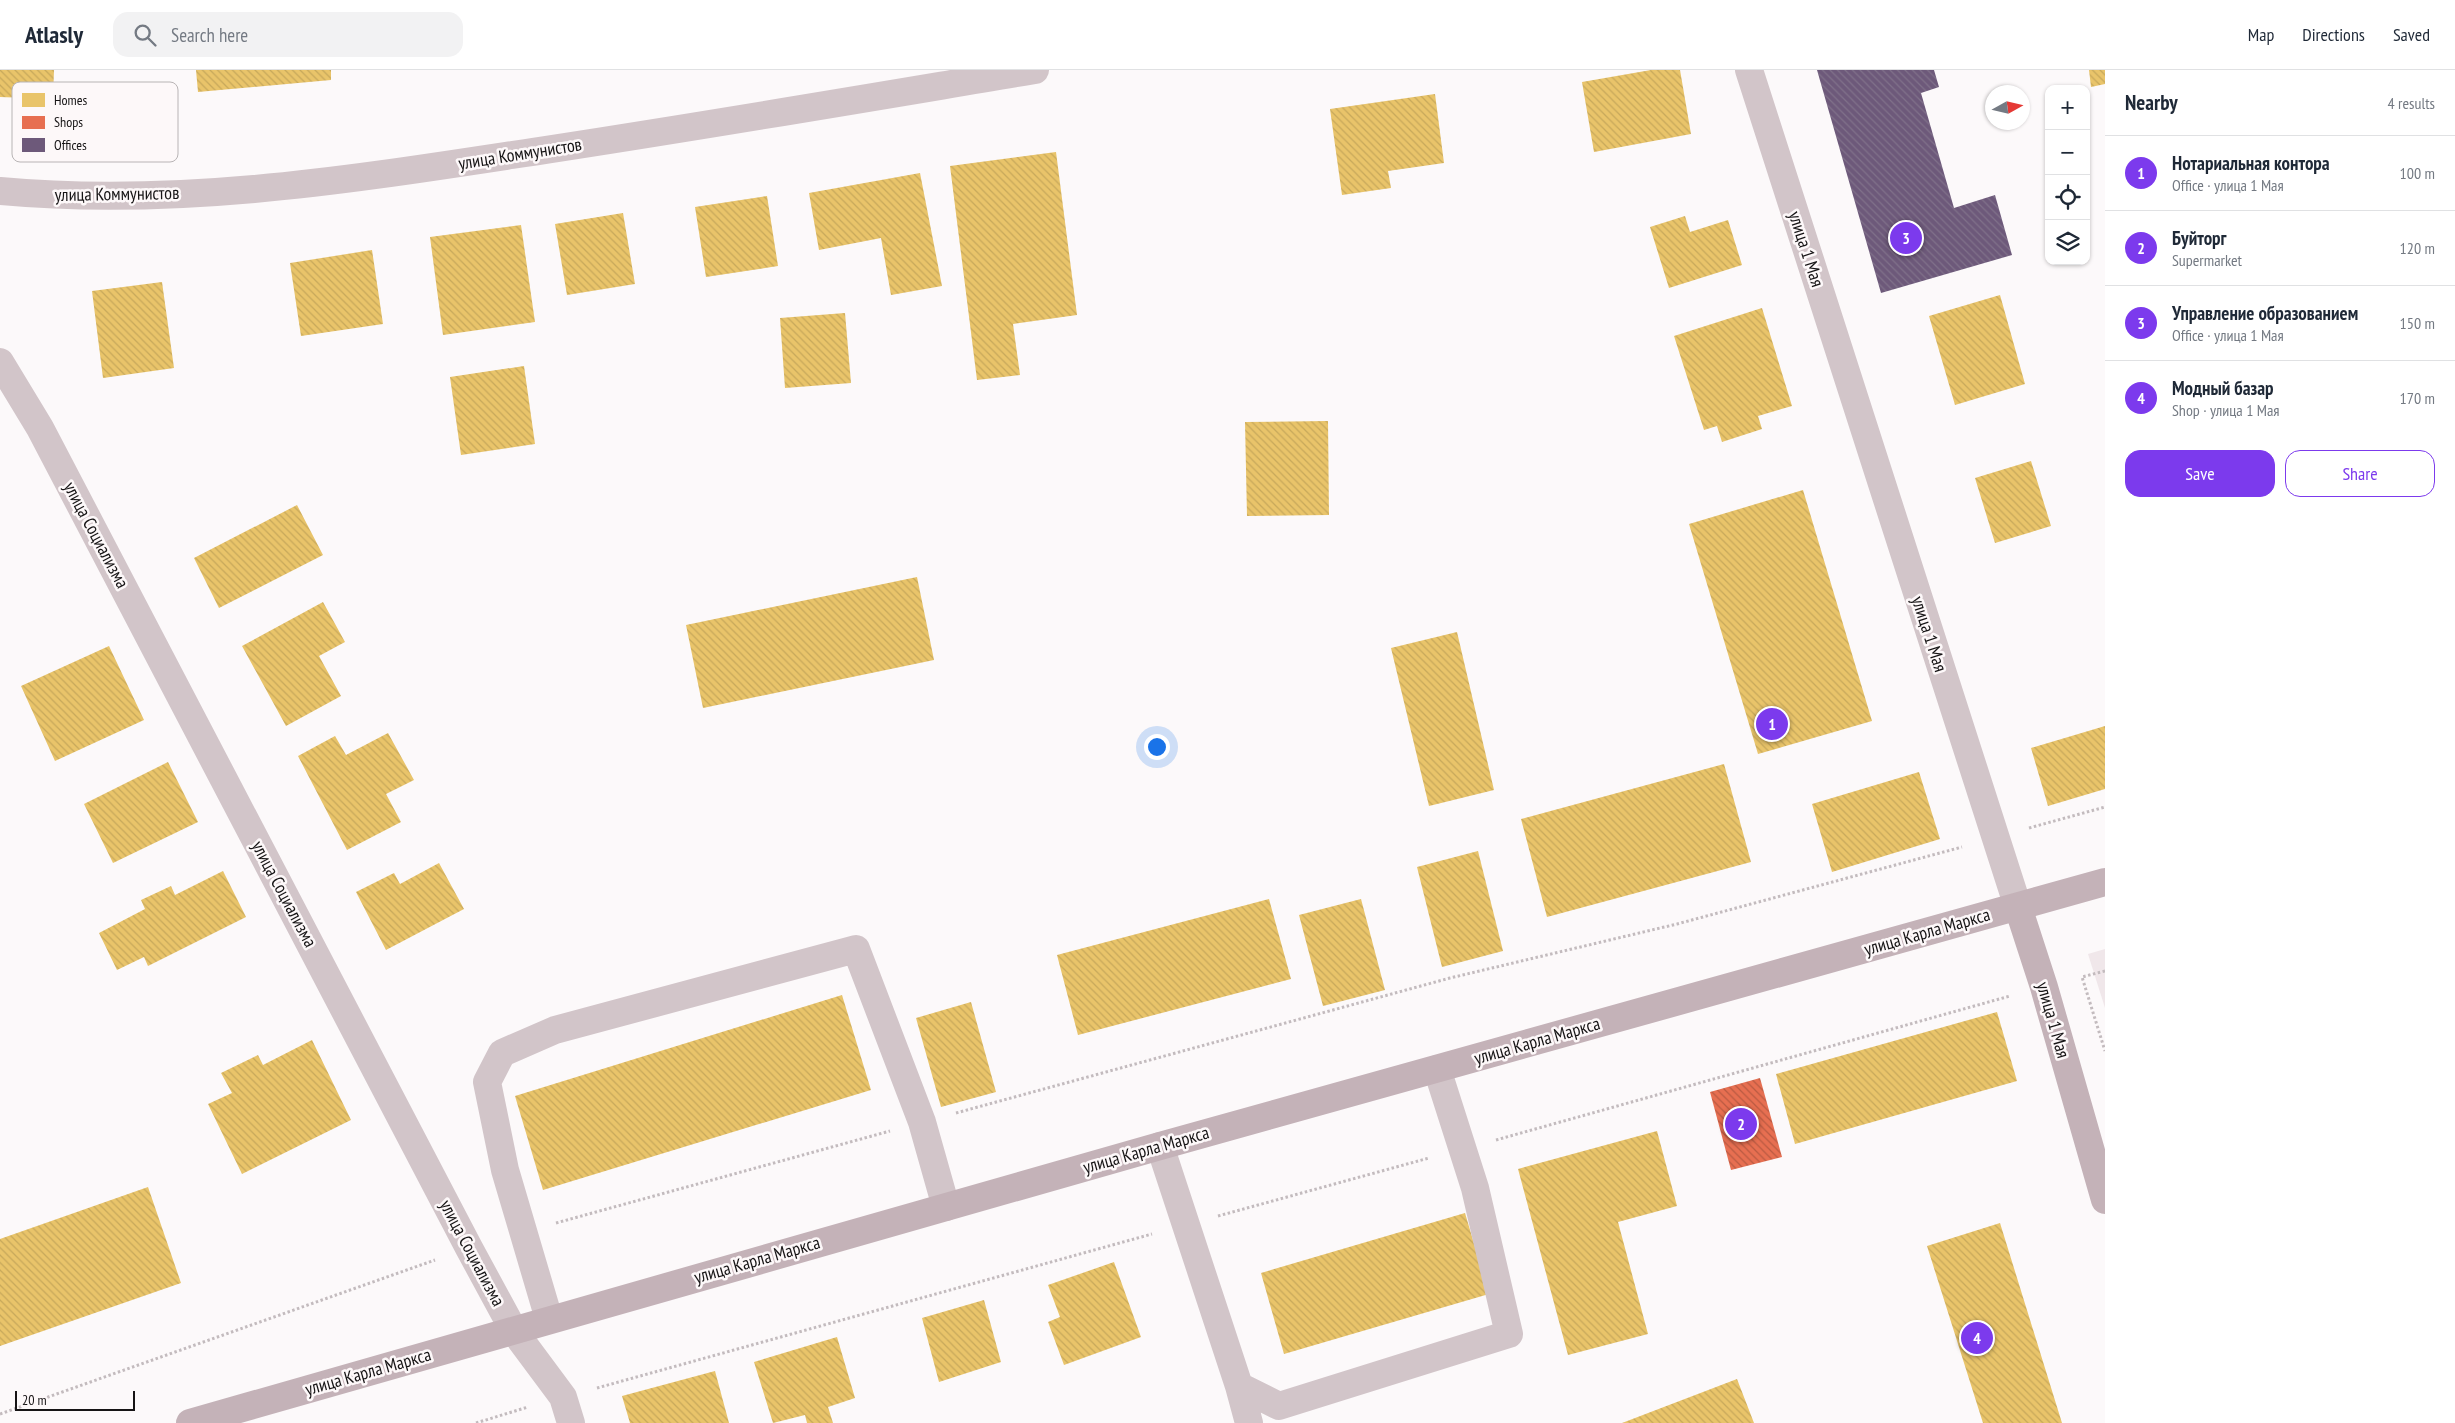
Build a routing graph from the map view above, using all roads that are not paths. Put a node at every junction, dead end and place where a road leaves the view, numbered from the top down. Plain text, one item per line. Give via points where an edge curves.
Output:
1 (1035, 70) edge
2 (1749, 70) edge
3 (0, 191) edge
4 (0, 362) edge
5 (2105, 882) edge
6 (2018, 907) junction
7 (1437, 1069) junction
8 (1160, 1146) junction
9 (2105, 1200) edge
10 (946, 1206) junction
11 (549, 1318) junction
12 (514, 1331) junction
13 (1239, 1386) junction
14 (190, 1423) edge
15 (571, 1423) edge
16 (1249, 1423) edge

1 - 3 street, улица Коммунистов via 588,144 243,192 60,197
2 - 6 street, улица 1 Мая
4 - 12 street, улица Социализма via 40,428
5 - 6 main road, улица Карла Маркса
6 - 7 main road, улица Карла Маркса
6 - 9 main road, улица 1 Мая
7 - 8 main road, улица Карла Маркса
7 - 13 street via 1474,1188 1508,1334 1278,1406
8 - 10 main road, улица Карла Маркса
8 - 13 street
10 - 11 main road, улица Карла Маркса
10 - 11 street via 922,1122 856,949 555,1030 502,1053 487,1082 505,1170
11 - 12 main road, улица Карла Маркса
12 - 14 main road, улица Карла Маркса
12 - 15 street, улица Социализма via 563,1397
13 - 16 street

